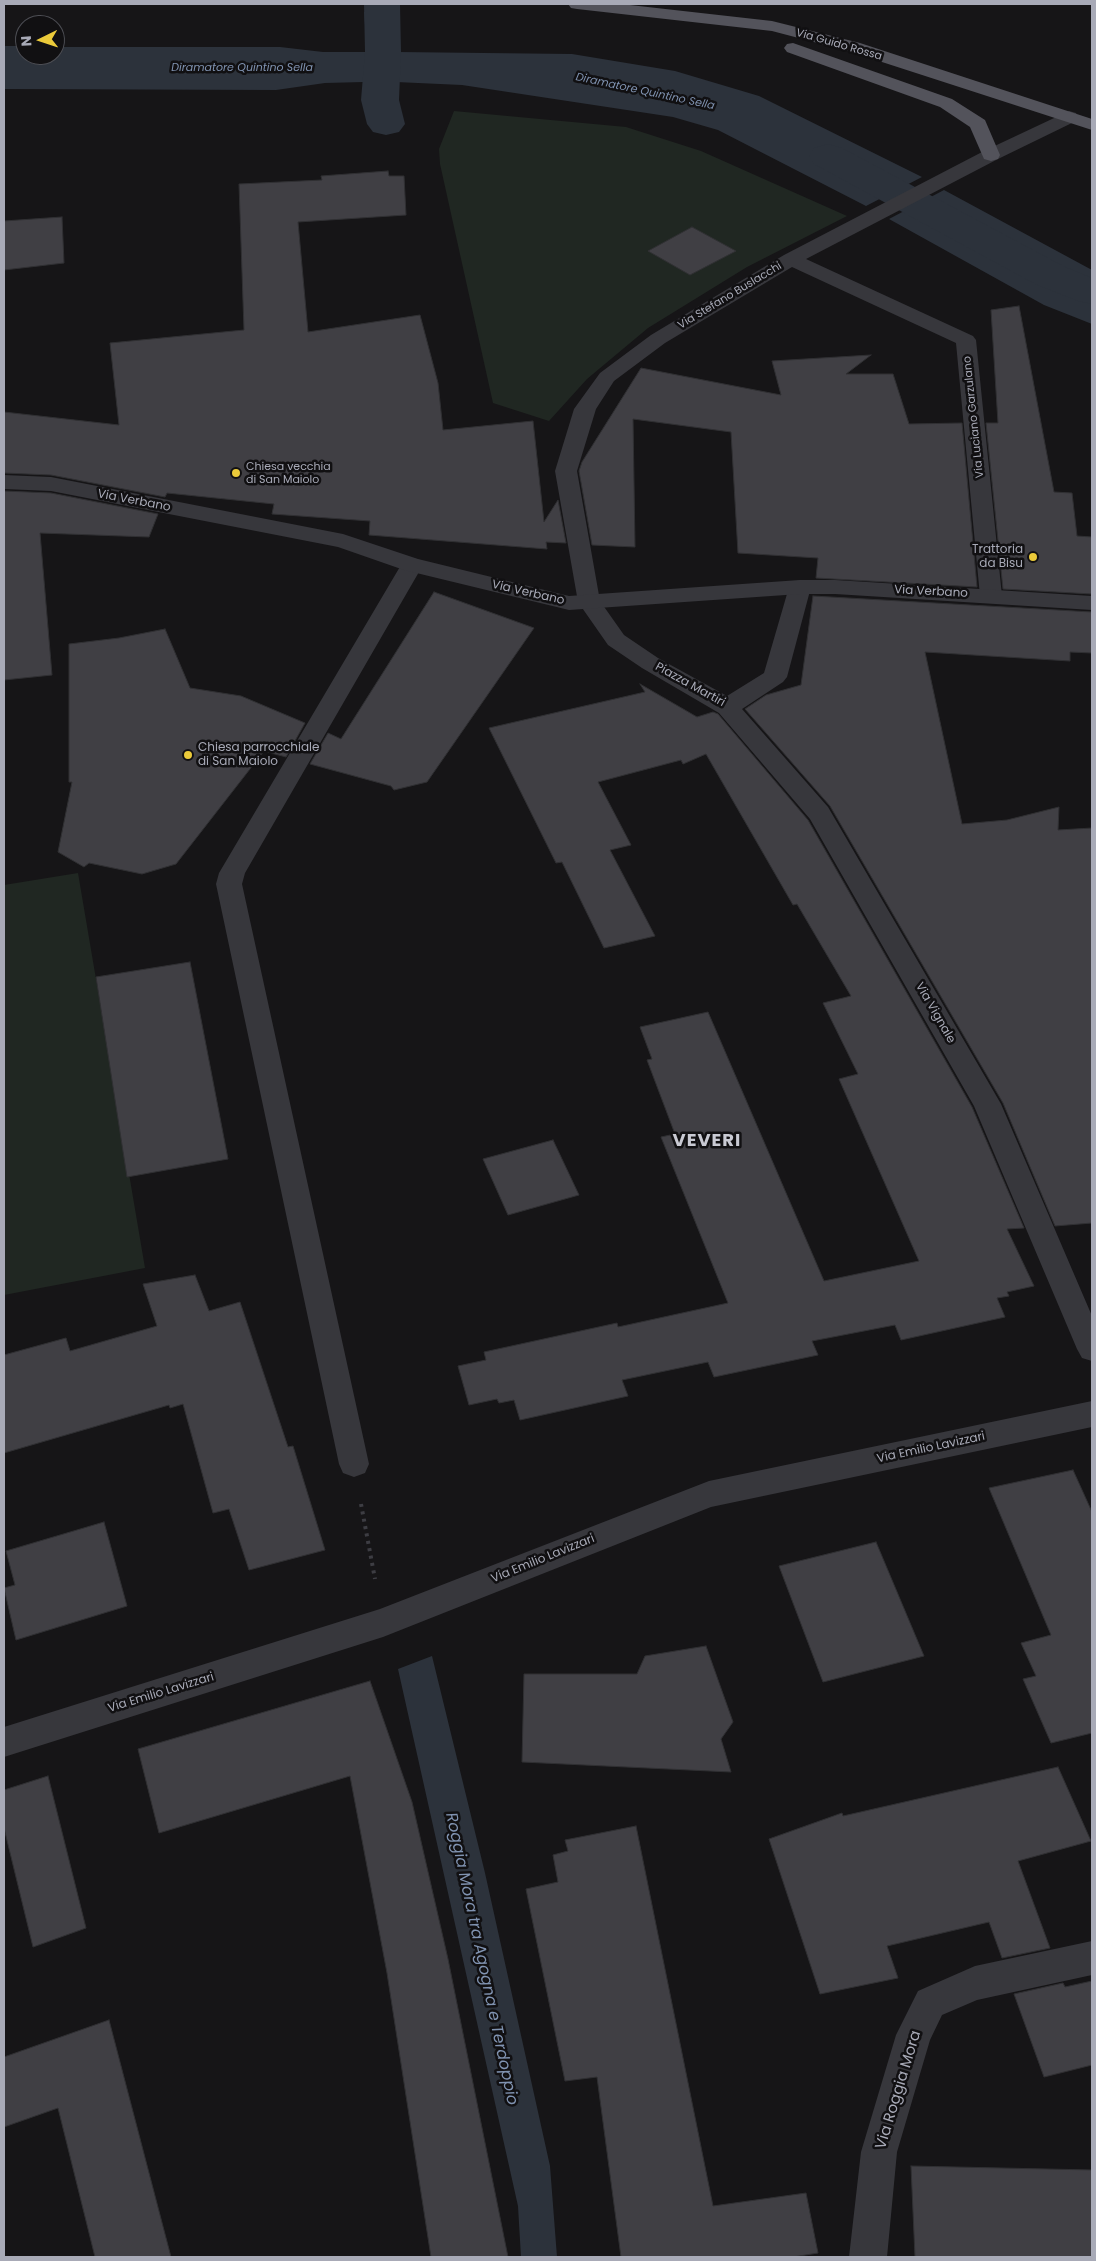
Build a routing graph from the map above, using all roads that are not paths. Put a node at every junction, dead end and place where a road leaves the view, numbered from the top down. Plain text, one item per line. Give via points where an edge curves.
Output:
1 (577, 4) edge
2 (694, 17) junction
3 (1069, 118) junction
4 (1092, 125) edge
5 (991, 155) junction
6 (792, 259) junction
7 (4, 482) edge
8 (412, 565) junction
9 (800, 587) junction
10 (991, 596) junction
11 (589, 602) junction
12 (1092, 603) edge
13 (727, 707) junction
14 (1092, 1348) edge
15 (1092, 1414) edge
16 (354, 1464) road end
17 (4, 1742) edge
18 (1092, 1958) edge
19 (868, 2257) edge

1 - 2 main road, Via Guido Rossa
2 - 3 main road, Via Guido Rossa via 772,26 854,47
2 - 5 main road via 776,42 946,103 978,124
3 - 4 main road, Via Guido Rossa
3 - 5 street, Via Stefano Buslacchi
5 - 6 street, Via Stefano Buslacchi
6 - 10 street, Via Luciano Garzulano via 966,340
6 - 11 street, Via Stefano Buslacchi via 658,339 607,377 585,408 566,471
7 - 8 street, Via Verbano via 51,484 343,541
8 - 11 street, Via Verbano via 549,599
8 - 16 street via 232,873 229,884
9 - 10 street, Via Verbano via 835,586
9 - 11 street, Via Verbano
9 - 13 street, Piazza Martiri via 775,677
10 - 12 street, Via Verbano
11 - 13 street, Piazza Martiri via 616,640
13 - 14 street, Via Vignale via 819,813 987,1104
15 - 17 street, Via Emilio Lavizzari via 709,1494 383,1623
18 - 19 street, Via Roggia Mora via 975,1983 930,2003 914,2036 879,2152

